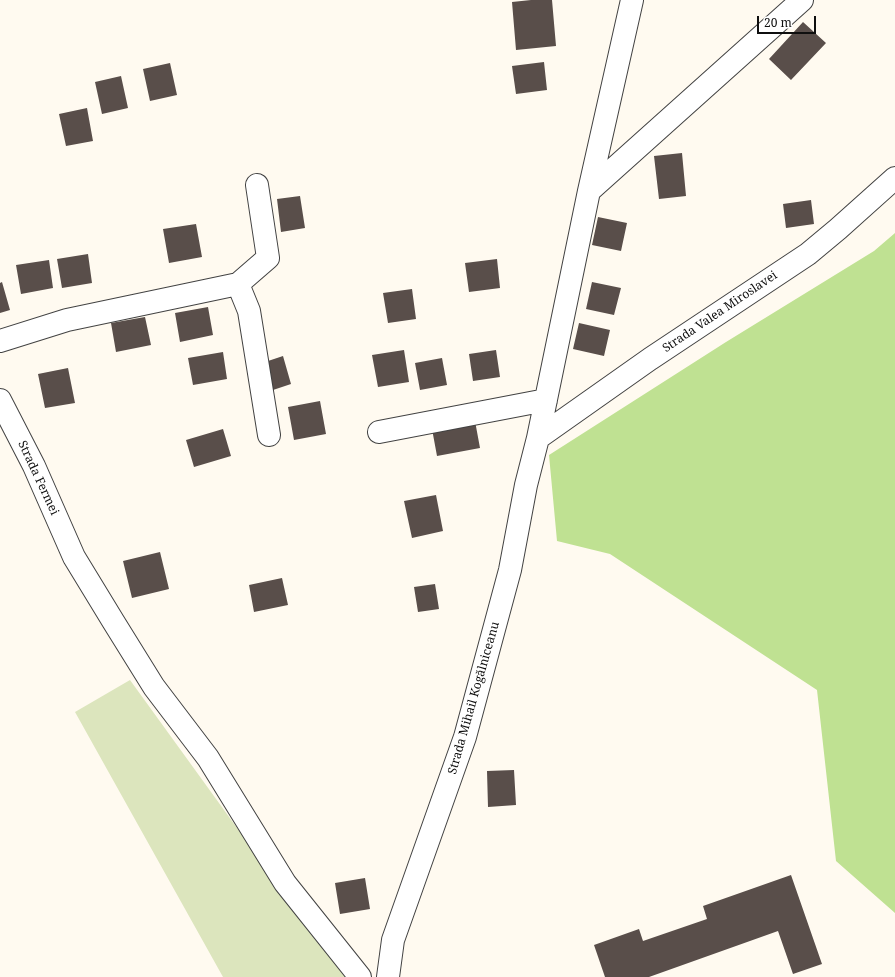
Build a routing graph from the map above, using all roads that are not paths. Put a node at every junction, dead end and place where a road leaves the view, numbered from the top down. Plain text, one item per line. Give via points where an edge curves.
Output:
1 (632, 0) edge
2 (802, 0) edge
3 (895, 178) edge
4 (257, 185) dead end
5 (589, 191) junction
6 (238, 284) junction
7 (0, 341) edge
8 (0, 400) edge
9 (546, 400) junction
10 (379, 432) dead end
11 (269, 436) dead end
12 (538, 438) junction
13 (360, 977) edge
14 (388, 977) edge

1 - 5 street, Strada Mihail Kogălniceanu
2 - 5 street
3 - 12 street, Strada Valea Miroslavei via 808,254 650,359
4 - 6 street via 268,258
5 - 9 street, Strada Mihail Kogălniceanu
6 - 7 street via 67,320
6 - 11 street via 249,311
8 - 13 street, Strada Fermei via 34,466 74,557 154,687 208,758 285,883
9 - 10 street
9 - 12 street, Strada Mihail Kogălniceanu
12 - 14 street, Strada Mihail Kogălniceanu via 510,570 465,737 393,940

